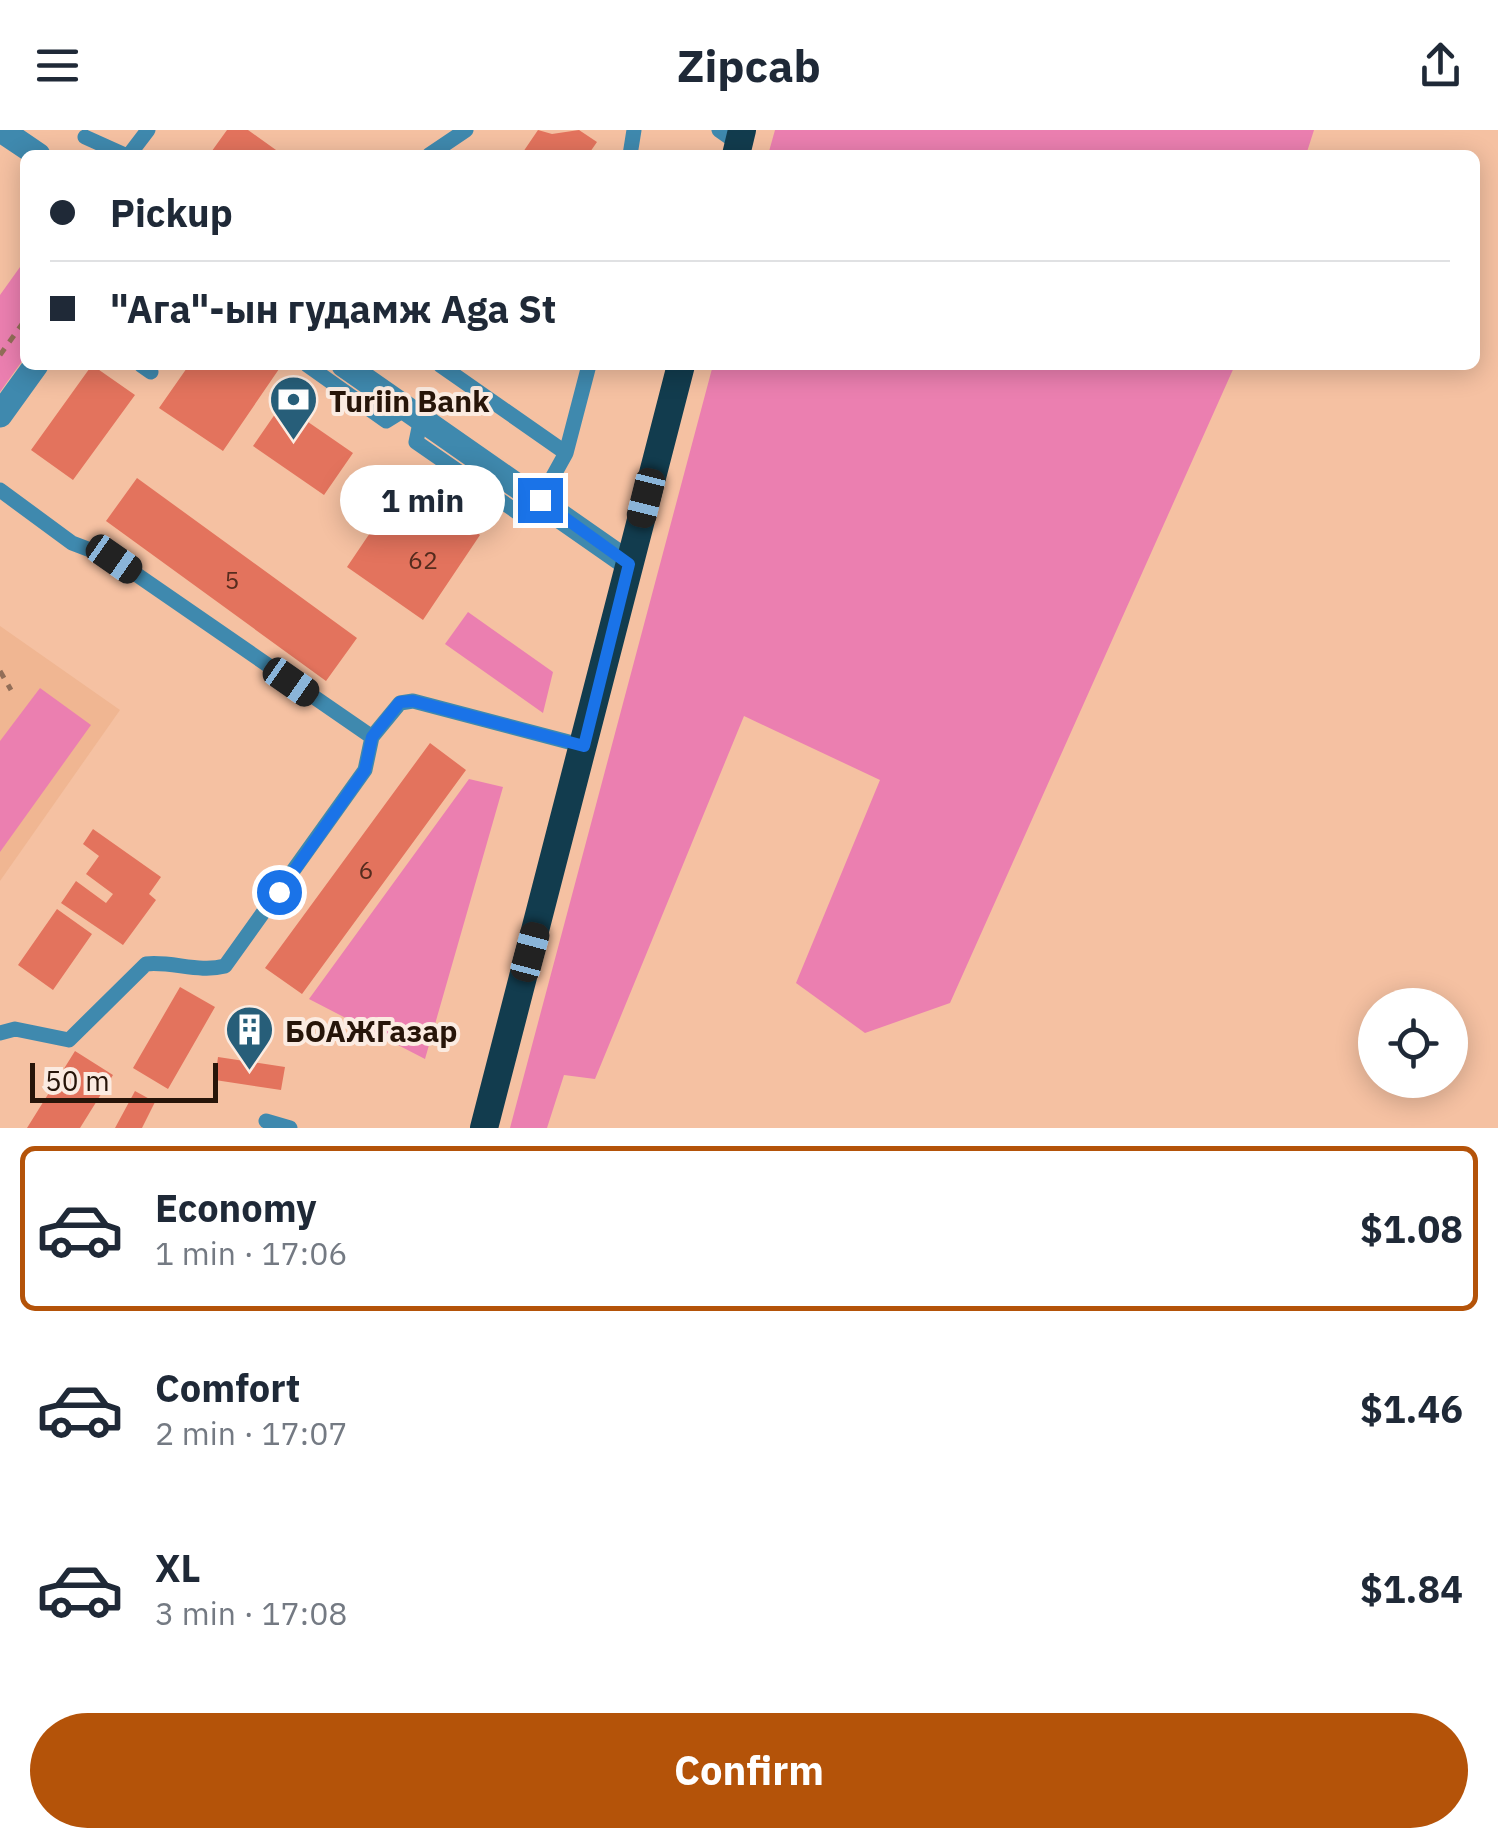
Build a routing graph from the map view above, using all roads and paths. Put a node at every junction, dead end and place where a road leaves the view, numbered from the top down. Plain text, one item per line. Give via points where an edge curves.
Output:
1 (1, 130) edge
2 (148, 130) edge
3 (466, 130) edge
4 (84, 133) edge
5 (31, 150) edge
6 (117, 150) edge
7 (131, 150) edge
8 (436, 150) edge
9 (20, 327) edge
10 (0, 355) edge
11 (32, 370) edge
12 (315, 370) edge
13 (351, 370) edge
14 (447, 370) edge
15 (588, 370) edge
16 (680, 370) edge
17 (414, 413) junction
18 (0, 415) edge
19 (566, 453) junction
20 (0, 490) edge
21 (534, 509) junction
22 (629, 564) junction
23 (0, 671) edge
24 (11, 690) dead end
25 (372, 737) junction
26 (584, 746) junction
27 (0, 1033) edge
28 (266, 1121) dead end
29 (290, 1128) edge
30 (484, 1128) edge

1 - 5 street
2 - 7 lane
3 - 8 lane
4 - 6 lane
9 - 10 path
11 - 18 street
12 - 17 lane via 386,422
13 - 17 street
14 - 19 lane
15 - 19 lane
16 - 22 highway
17 - 21 street
19 - 21 lane
20 - 25 lane via 72,542 114,559
21 - 22 street
22 - 26 highway
23 - 24 path
25 - 26 lane via 400,702 413,701
25 - 27 lane via 365,770 224,966 146,964 68,1040
26 - 30 highway
28 - 29 lane

